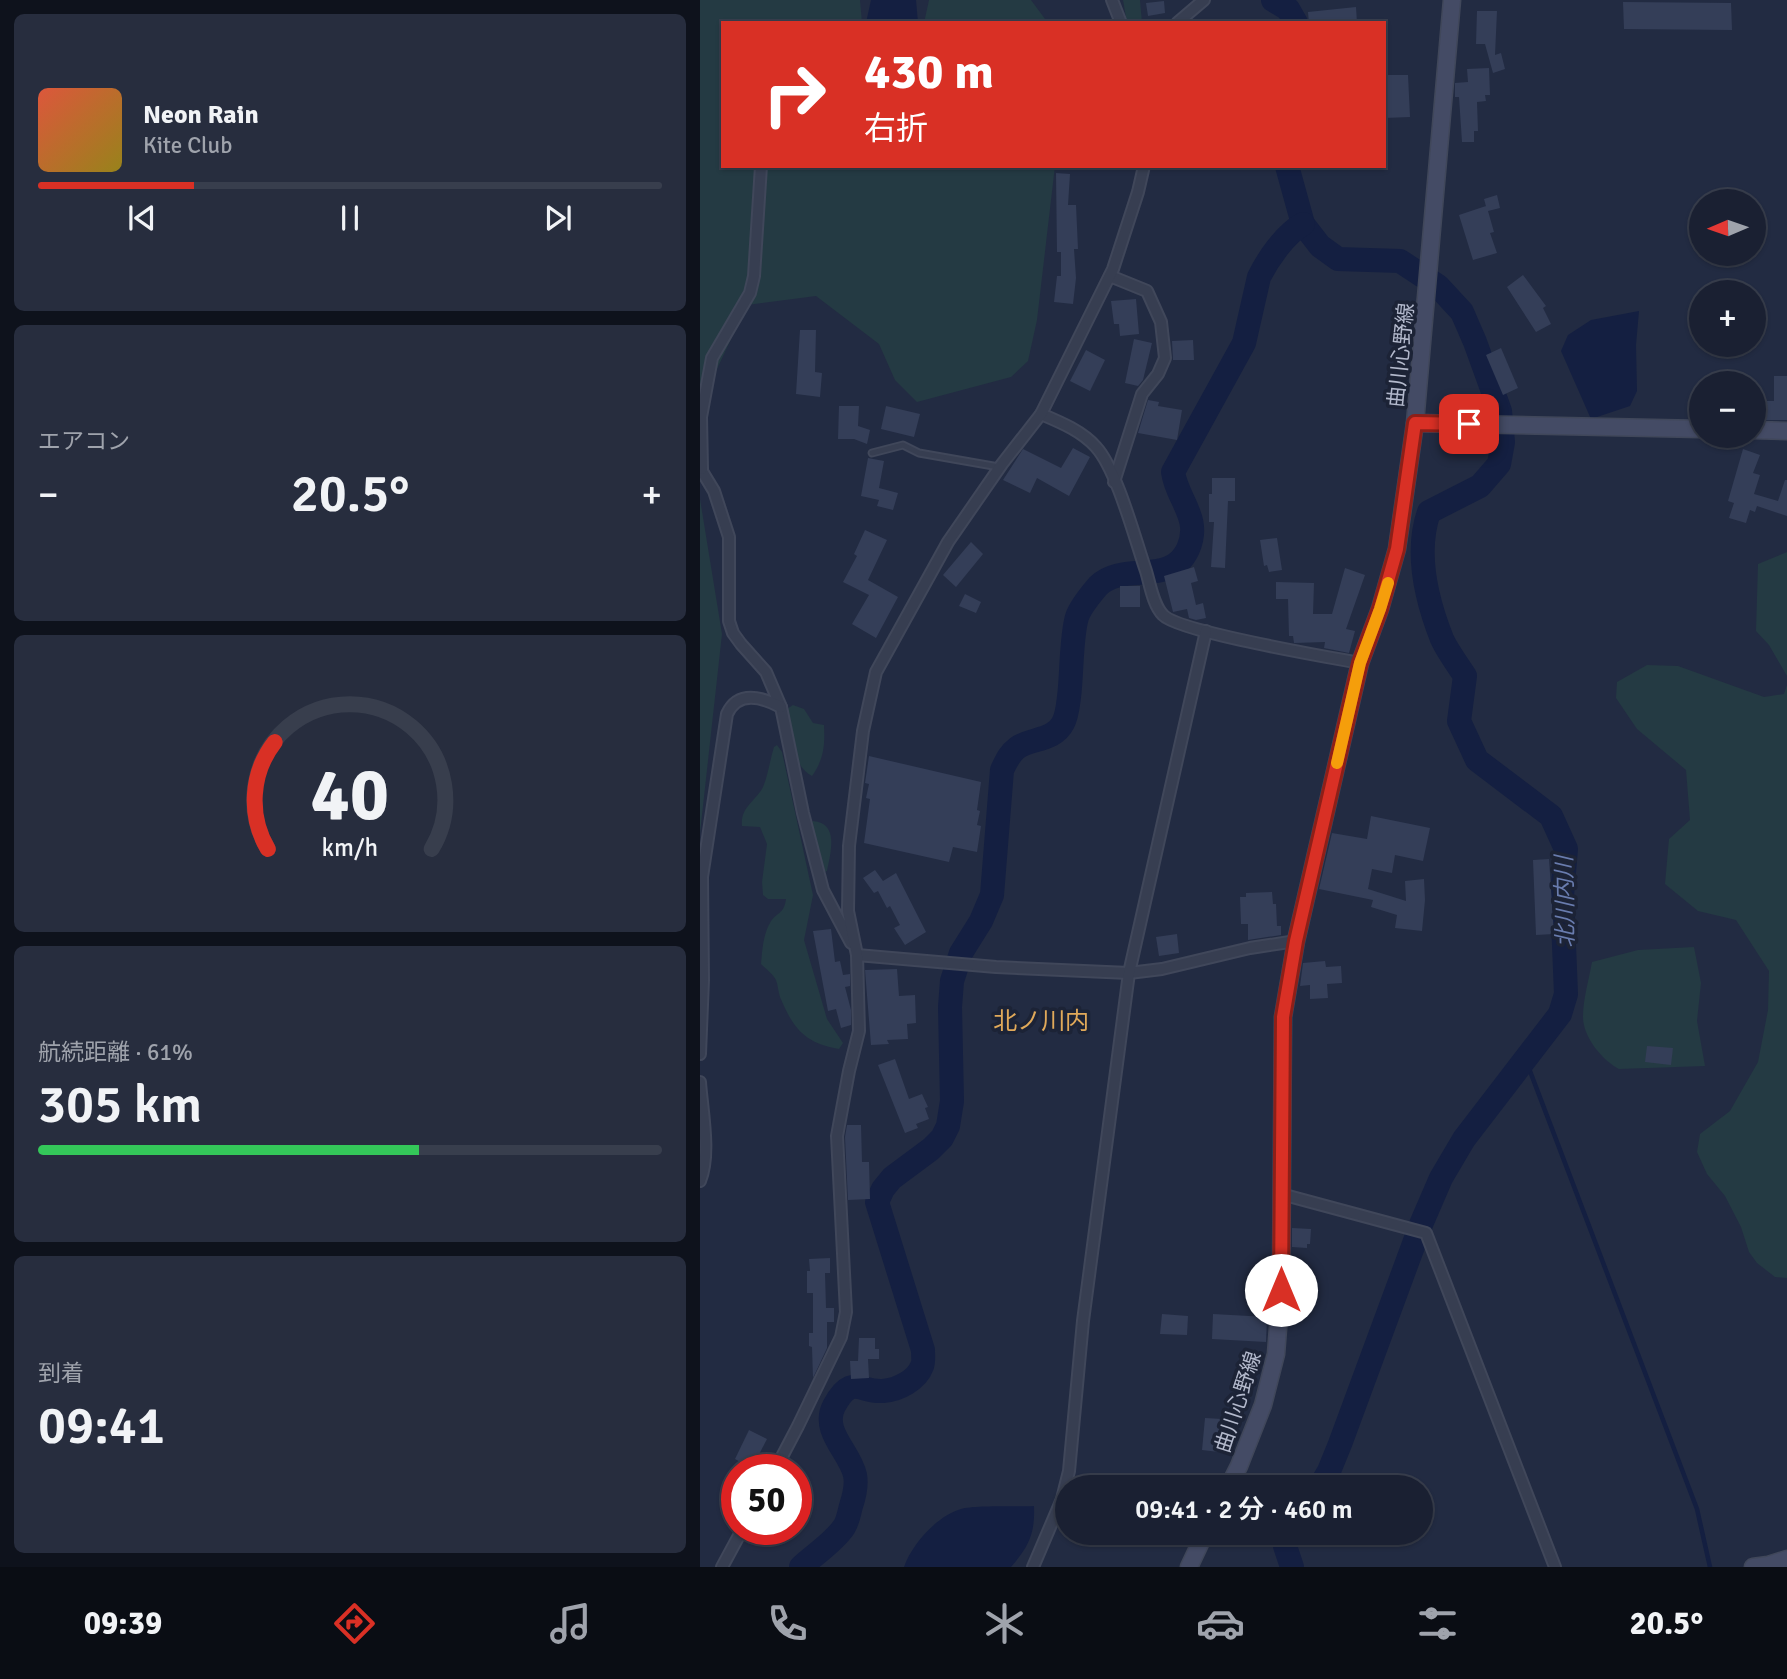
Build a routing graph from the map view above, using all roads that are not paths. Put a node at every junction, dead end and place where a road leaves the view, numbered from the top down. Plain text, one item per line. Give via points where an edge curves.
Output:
1 (1112, 0) edge
2 (1204, 0) edge
3 (1452, 0) edge
4 (1120, 21) edge
5 (1179, 21) edge
6 (761, 168) edge
7 (1144, 168) edge
8 (1110, 276) junction
9 (1041, 414) junction
10 (1415, 423) junction
11 (1689, 429) edge
12 (1766, 430) edge
13 (1787, 431) edge
14 (872, 453) dead end
15 (999, 467) junction
16 (701, 469) edge
17 (1114, 482) junction
18 (1206, 631) junction
19 (1360, 663) junction
20 (781, 707) junction
21 (1296, 941) junction
22 (857, 954) junction
23 (1129, 973) junction
24 (700, 1054) edge
25 (700, 1082) edge
26 (700, 1181) edge
27 (1281, 1194) junction
28 (784, 1454) edge
29 (1233, 1475) edge
30 (734, 1545) edge
31 (1199, 1545) edge
32 (1787, 1559) edge
33 (722, 1567) edge
34 (1033, 1567) edge
35 (1189, 1567) edge
36 (1555, 1567) edge
37 (1753, 1567) edge

1 - 4 street
2 - 5 street
3 - 10 main road, 曲川心野線
6 - 16 street via 754,276 750,293 712,358 701,417
7 - 8 street
8 - 9 street
8 - 17 street via 1147,291 1161,322 1165,358 1142,394
9 - 15 street
9 - 17 street via 1066,425 1097,448
10 - 11 main road
10 - 19 main road, 曲川心野線 via 1397,549
12 - 13 main road
14 - 15 lane via 903,445 919,453
15 - 22 street via 948,542 876,672 863,731 849,846 848,911
16 - 20 street via 714,491 729,537 728,599 733,633 766,672
17 - 18 street via 1162,615
18 - 19 street
18 - 23 street
19 - 21 main road, 曲川心野線
20 - 22 street via 823,890
20 - 24 street via 760,697 737,701 727,715 702,877
21 - 23 street
21 - 27 main road, 曲川心野線 via 1283,1017
22 - 23 street
22 - 28 street via 859,1031 837,1136 846,1311 841,1337
23 - 34 street via 1083,1321 1069,1471
25 - 26 street via 705,1144
27 - 29 main road, 曲川心野線 via 1276,1354 1263,1405
27 - 36 street via 1426,1233
30 - 33 street
31 - 35 main road
32 - 37 main road

